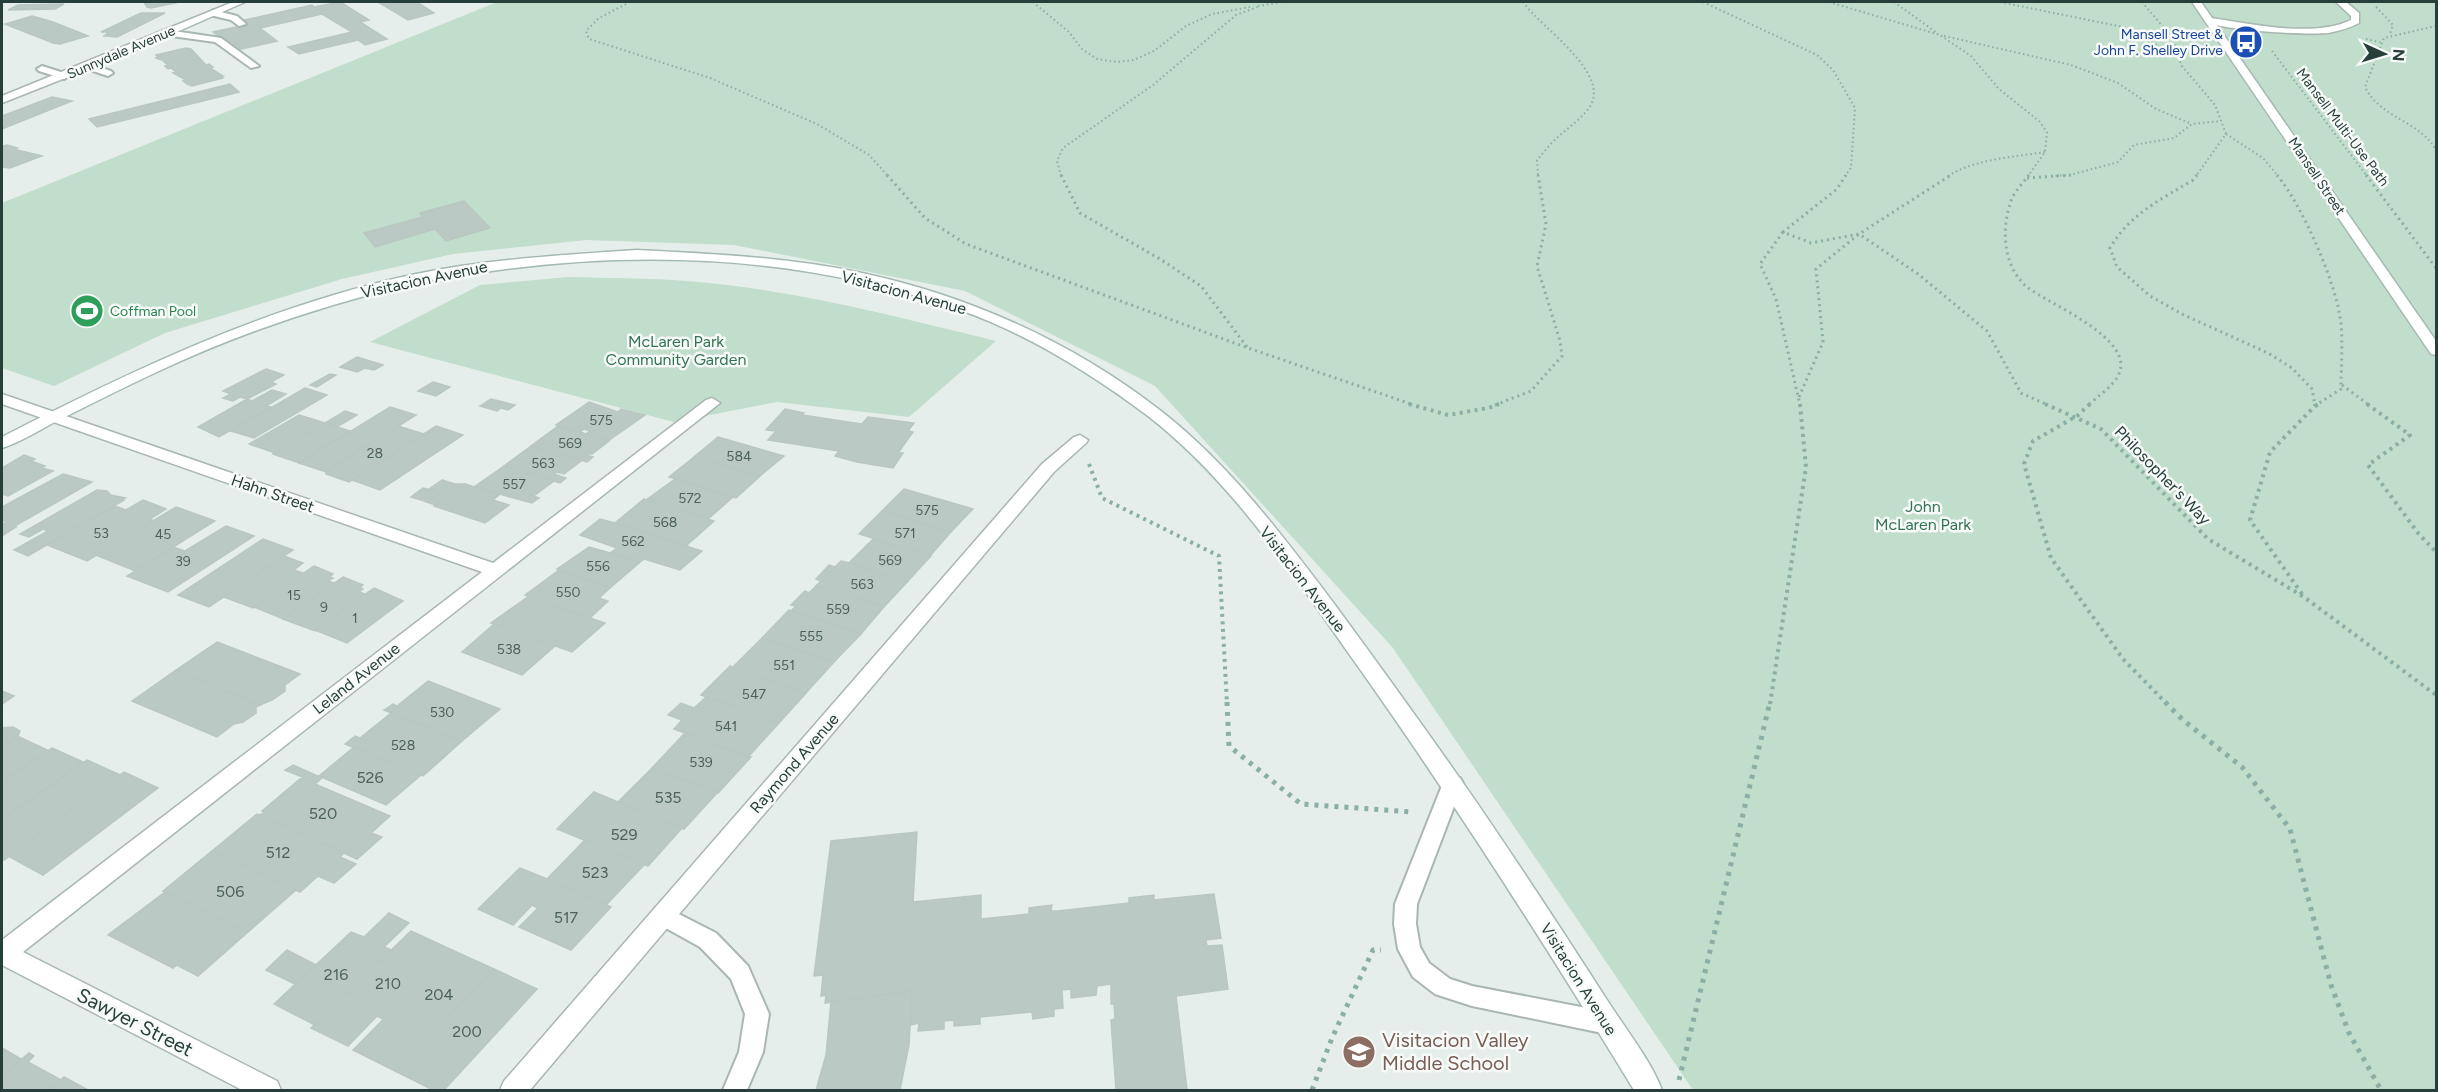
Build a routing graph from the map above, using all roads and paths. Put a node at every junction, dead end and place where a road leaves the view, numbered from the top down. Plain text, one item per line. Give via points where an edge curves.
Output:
1 (240, 2) edge
2 (630, 2) edge
3 (1033, 2) edge
4 (1281, 2) edge
5 (1523, 2) edge
6 (1703, 2) edge
7 (1829, 2) edge
8 (1894, 2) edge
9 (2000, 2) edge
10 (2142, 2) edge
11 (2197, 2) edge
12 (2341, 2) edge
13 (2371, 2) edge
14 (1260, 6) junction
15 (213, 13) junction
16 (2211, 21) junction
17 (242, 24) dead end
18 (2253, 26) junction
19 (2436, 26) edge
20 (167, 33) junction
21 (2390, 34) junction
22 (1940, 35) junction
23 (2178, 56) junction
24 (87, 66) junction
25 (254, 66) dead end
26 (42, 69) dead end
27 (108, 73) dead end
28 (64, 76) junction
29 (2, 100) edge
30 (2220, 121) junction
31 (2192, 124) junction
32 (2226, 134) junction
33 (2426, 139) junction
34 (2436, 141) edge
35 (2436, 150) edge
36 (2045, 152) junction
37 (2027, 178) junction
38 (1783, 232) junction
39 (1859, 234) junction
40 (2436, 268) edge
41 (1248, 348) junction
42 (2436, 351) edge
43 (2341, 384) junction
44 (1799, 397) junction
45 (2, 399) edge
46 (712, 403) dead end
47 (2315, 406) junction
48 (2077, 416) junction
49 (52, 417) junction
50 (1080, 440) joint
51 (2, 443) edge
52 (2436, 552) edge
53 (495, 570) junction
54 (2304, 597) junction
55 (2436, 695) edge
56 (1453, 783) junction
57 (1441, 814) junction
58 (663, 915) junction
59 (1409, 949) junction
60 (2, 953) edge
61 (1607, 1023) junction
62 (268, 1090) edge
63 (513, 1090) edge
64 (735, 1090) edge
65 (1312, 1090) edge
66 (1649, 1090) edge
67 (1676, 1090) edge
68 (2381, 1090) edge

1 - 15 street, Sunnydale Avenue
2 - 41 path via 599,18 586,32 589,39 710,78 817,124 869,155 925,218 966,244
3 - 14 path via 1069,32 1082,49 1097,59 1118,62 1154,51 1186,26 1212,14
4 - 14 path
5 - 41 path via 1590,73 1596,86 1594,100 1583,116 1537,160 1546,224 1537,266 1562,356 1531,391 1488,408 1448,415
6 - 38 path via 1817,55 1833,70 1855,108 1851,168 1837,189
7 - 22 path
8 - 22 path
9 - 23 path via 2123,27
10 - 23 path via 2174,40
11 - 16 street, Mansell Street
12 - 18 street via 2356,15 2356,21 2340,29
13 - 21 path via 2394,25
14 - 41 path via 1236,15 1153,85 1063,148 1057,161 1063,182 1080,213 1201,286
15 - 17 lane
15 - 20 street, Sunnydale Avenue
16 - 18 street
16 - 42 street, Mansell Street
18 - 40 path, Mansell Multi-Use Path
19 - 21 path
20 - 24 street, Sunnydale Avenue
20 - 25 lane via 218,40
21 - 33 path via 2384,38 2365,87 2369,99
22 - 31 path via 2071,65 2118,83 2156,109
22 - 36 path via 1971,56 1999,89 2038,121 2047,132
23 - 30 path via 2181,65 2215,105
24 - 27 lane
24 - 28 street, Sunnydale Avenue
26 - 28 lane
28 - 29 street, Sunnydale Avenue
30 - 31 path
30 - 32 path
31 - 37 path via 2174,138 2134,145 2118,162 2070,176
32 - 43 path via 2263,158 2291,192 2331,281 2341,323
32 - 47 path via 2193,180 2144,210 2121,229 2110,248 2117,267 2150,296 2292,368 2312,389
33 - 34 path
33 - 35 path
36 - 37 path
36 - 39 path via 1955,172
37 - 48 path via 2011,200 2004,239 2012,268 2026,286 2087,323 2114,346 2121,359 2118,376
38 - 39 path via 1811,243
38 - 44 path via 1760,264 1776,299
39 - 44 path via 1816,269 1823,342
39 - 48 path, Philosopher's Way via 1918,274 1987,331 2021,393
43 - 47 path via 2341,389
43 - 52 path via 2410,435 2368,465
44 - 67 path via 1806,467 1770,702
45 - 49 street, Hahn Street
46 - 53 street, Leland Avenue
47 - 54 path via 2270,452 2250,520
48 - 54 path, Philosopher's Way via 2101,429 2208,539
48 - 68 path via 2032,441 2024,464 2051,558 2123,659 2182,720 2242,767 2290,829 2331,985 2349,1033
49 - 51 street, Visitacion Avenue
49 - 53 street, Hahn Street
49 - 56 street, Visitacion Avenue via 146,370 261,322 373,288 479,266 581,255 676,254 808,267 897,287 963,307 1046,343 1121,387 1155,414 1253,514 1339,624
50 - 57 path via 1102,498 1219,556 1229,746 1301,804
50 - 58 street, Raymond Avenue via 1048,468
53 - 60 street, Leland Avenue
54 - 55 path, Philosopher's Way
56 - 57 lane
56 - 61 street, Visitacion Avenue
57 - 59 lane via 1406,904
58 - 63 street, Raymond Avenue
58 - 64 lane via 708,940 740,973 757,1014 751,1052
59 - 61 lane via 1421,970 1443,987
59 - 65 path via 1373,950
60 - 62 street, Sawyer Street
61 - 66 street, Visitacion Avenue

